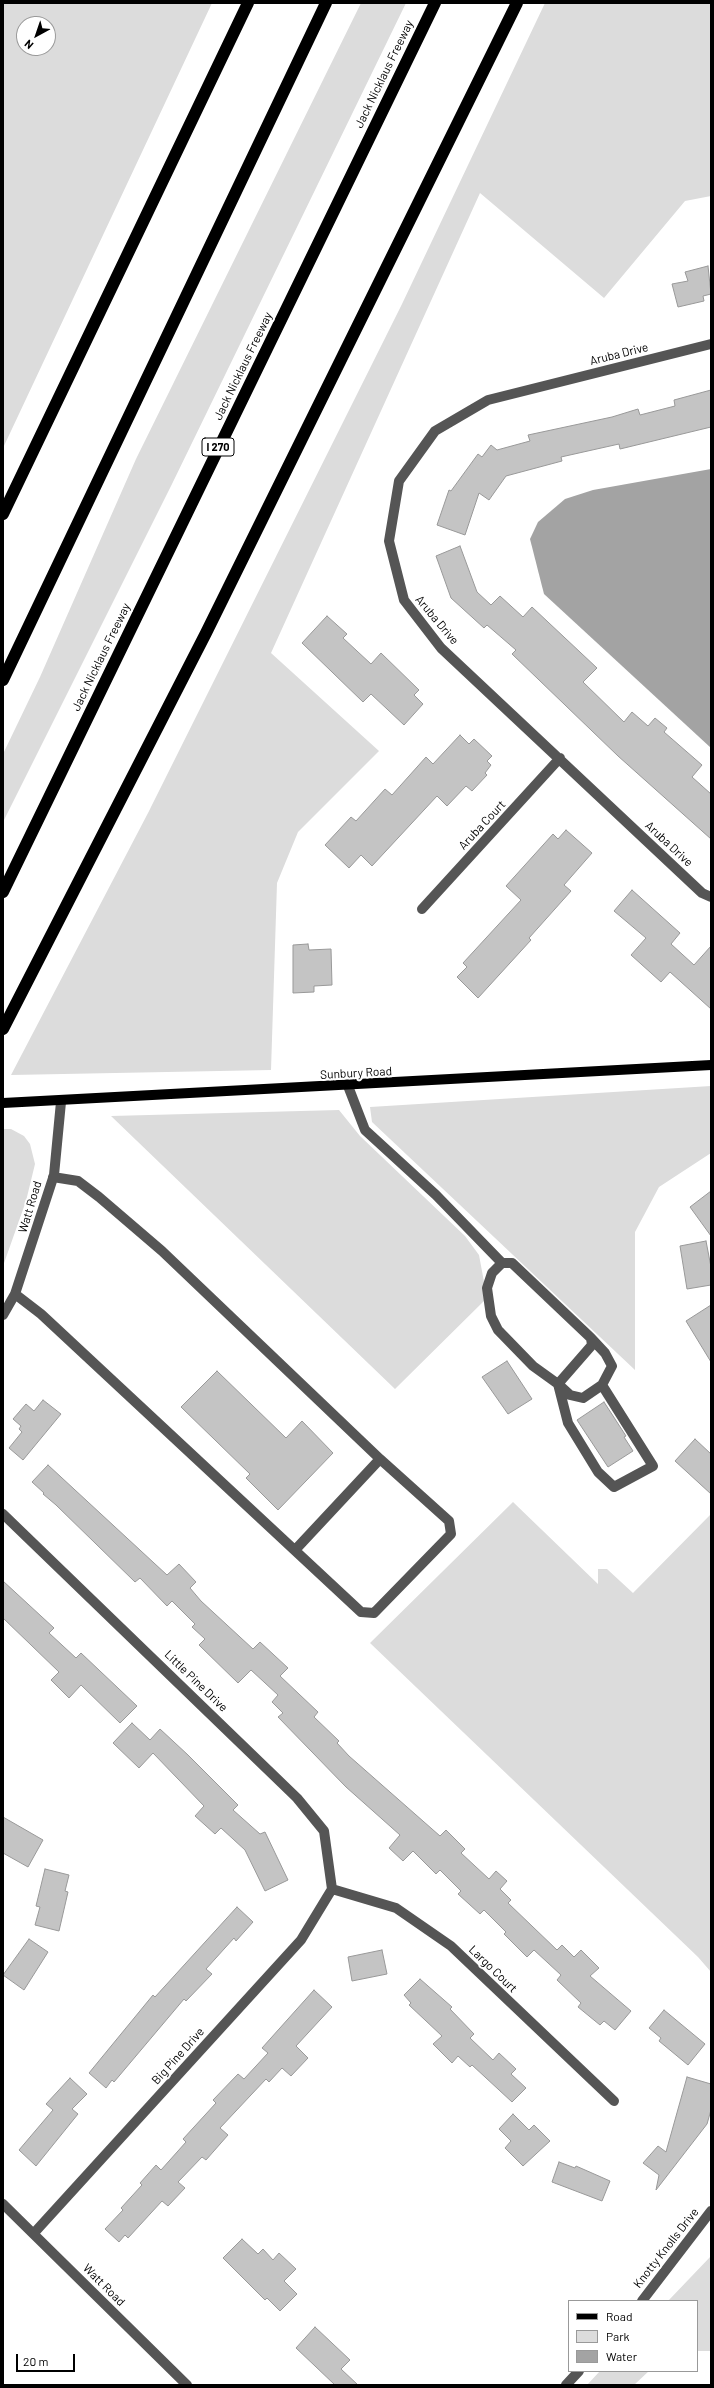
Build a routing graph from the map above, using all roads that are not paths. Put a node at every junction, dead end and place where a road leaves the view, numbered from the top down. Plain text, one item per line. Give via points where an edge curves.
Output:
1 (248, 3) edge
2 (326, 3) edge
3 (435, 3) edge
4 (517, 3) edge
5 (711, 344) edge
6 (3, 514) edge
7 (3, 680) edge
8 (560, 758) junction
9 (3, 892) edge
10 (711, 897) edge
11 (422, 909) dead end
12 (3, 1029) edge
13 (711, 1065) edge
14 (348, 1086) junction
15 (61, 1102) junction
16 (3, 1103) edge
17 (53, 1176) junction
18 (502, 1263) junction
19 (15, 1294) junction
20 (3, 1315) edge
21 (592, 1338) junction
22 (558, 1384) junction
23 (602, 1385) junction
24 (380, 1459) junction
25 (3, 1514) edge
26 (296, 1549) junction
27 (332, 1889) junction
28 (614, 2101) dead end
29 (3, 2204) edge
30 (711, 2211) edge
31 (34, 2233) junction
32 (643, 2300) edge
33 (578, 2372) edge
34 (187, 2385) edge
35 (566, 2385) edge

1 - 6 highway
2 - 7 highway
3 - 9 highway, Jack Nicklaus Freeway / I 270
4 - 12 highway via 206,632
5 - 8 street, Aruba Drive via 488,400 435,431 399,481 389,541 404,600 441,648
8 - 10 street, Aruba Drive via 702,893
8 - 11 street, Aruba Court
13 - 14 main road, Sunbury Road
14 - 15 main road, Sunbury Road
14 - 18 street via 365,1130 436,1196
15 - 16 main road, Sunbury Road
15 - 17 street, Watt Road
17 - 19 street, Watt Road
17 - 24 street via 78,1181 110,1207 167,1257
18 - 21 street via 512,1263
18 - 22 street via 492,1273 487,1288 491,1316 498,1330 533,1366
19 - 20 street, Watt Road
19 - 26 street via 41,1314
21 - 22 street via 592,1345
21 - 23 street via 612,1366
22 - 23 street via 570,1394 583,1398
22 - 23 street via 568,1423 598,1472 614,1487 653,1466
24 - 26 street
24 - 26 street via 449,1521 451,1534 374,1613 361,1612
25 - 27 street, Little Pine Drive via 297,1798 324,1831
27 - 28 street, Largo Court via 396,1908 451,1946
27 - 31 street, Big Pine Drive via 301,1940
29 - 31 street, Watt Road
30 - 32 street, Knotty Knolls Drive
31 - 34 street, Watt Road
33 - 35 street

